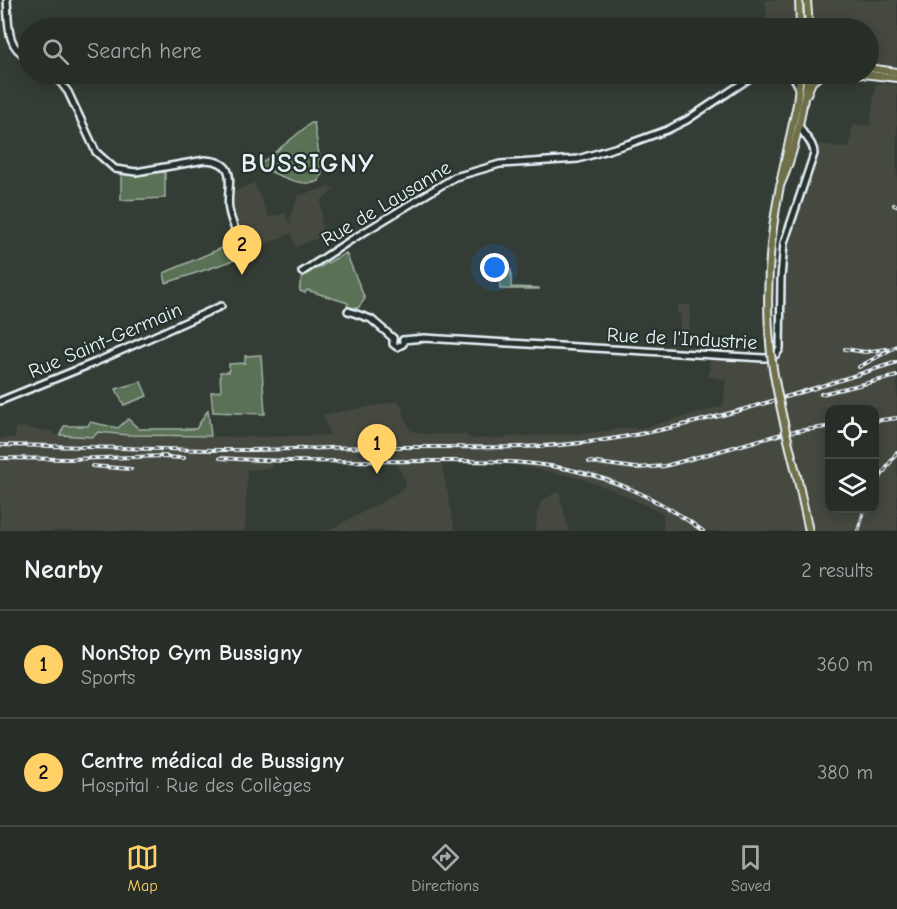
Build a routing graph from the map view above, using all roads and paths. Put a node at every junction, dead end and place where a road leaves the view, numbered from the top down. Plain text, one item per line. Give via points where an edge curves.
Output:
1 (7, 0) edge
2 (799, 0) edge
3 (807, 0) edge
4 (800, 18) edge
5 (808, 18) edge
6 (18, 51) edge
7 (879, 70) edge
8 (897, 72) edge
9 (879, 76) edge
10 (897, 78) edge
11 (62, 84) edge
12 (741, 84) edge
13 (798, 84) edge
14 (799, 84) edge
15 (806, 84) edge
16 (811, 84) edge
17 (799, 90) junction
18 (799, 121) junction
19 (795, 144) junction
20 (812, 144) junction
21 (780, 186) junction
22 (245, 250) dead end
23 (302, 272) dead end
24 (221, 306) dead end
25 (348, 311) dead end
26 (393, 338) junction
27 (403, 340) junction
28 (0, 401) edge
29 (809, 531) edge

1 - 6 street via 10,39
2 - 4 main road
3 - 5 main road
7 - 8 main road
9 - 10 main road
11 - 22 street via 96,152 115,169 136,172 205,160 222,164 230,175 229,209
12 - 23 street, Rue de Lausanne via 687,120 631,144 578,159 500,164 454,177
13 - 17 street
14 - 17 main road
15 - 18 main road
16 - 18 main road
17 - 21 main road
18 - 19 main road
18 - 20 street
19 - 20 street
19 - 21 main road
20 - 27 street, Rue de l'Industrie via 814,154 784,243 780,348 773,357
21 - 29 main road, bridge via 768,282 770,344
24 - 28 street, Rue Saint-Germain
25 - 26 street via 371,320
26 - 27 street via 399,336
26 - 27 street via 397,347

